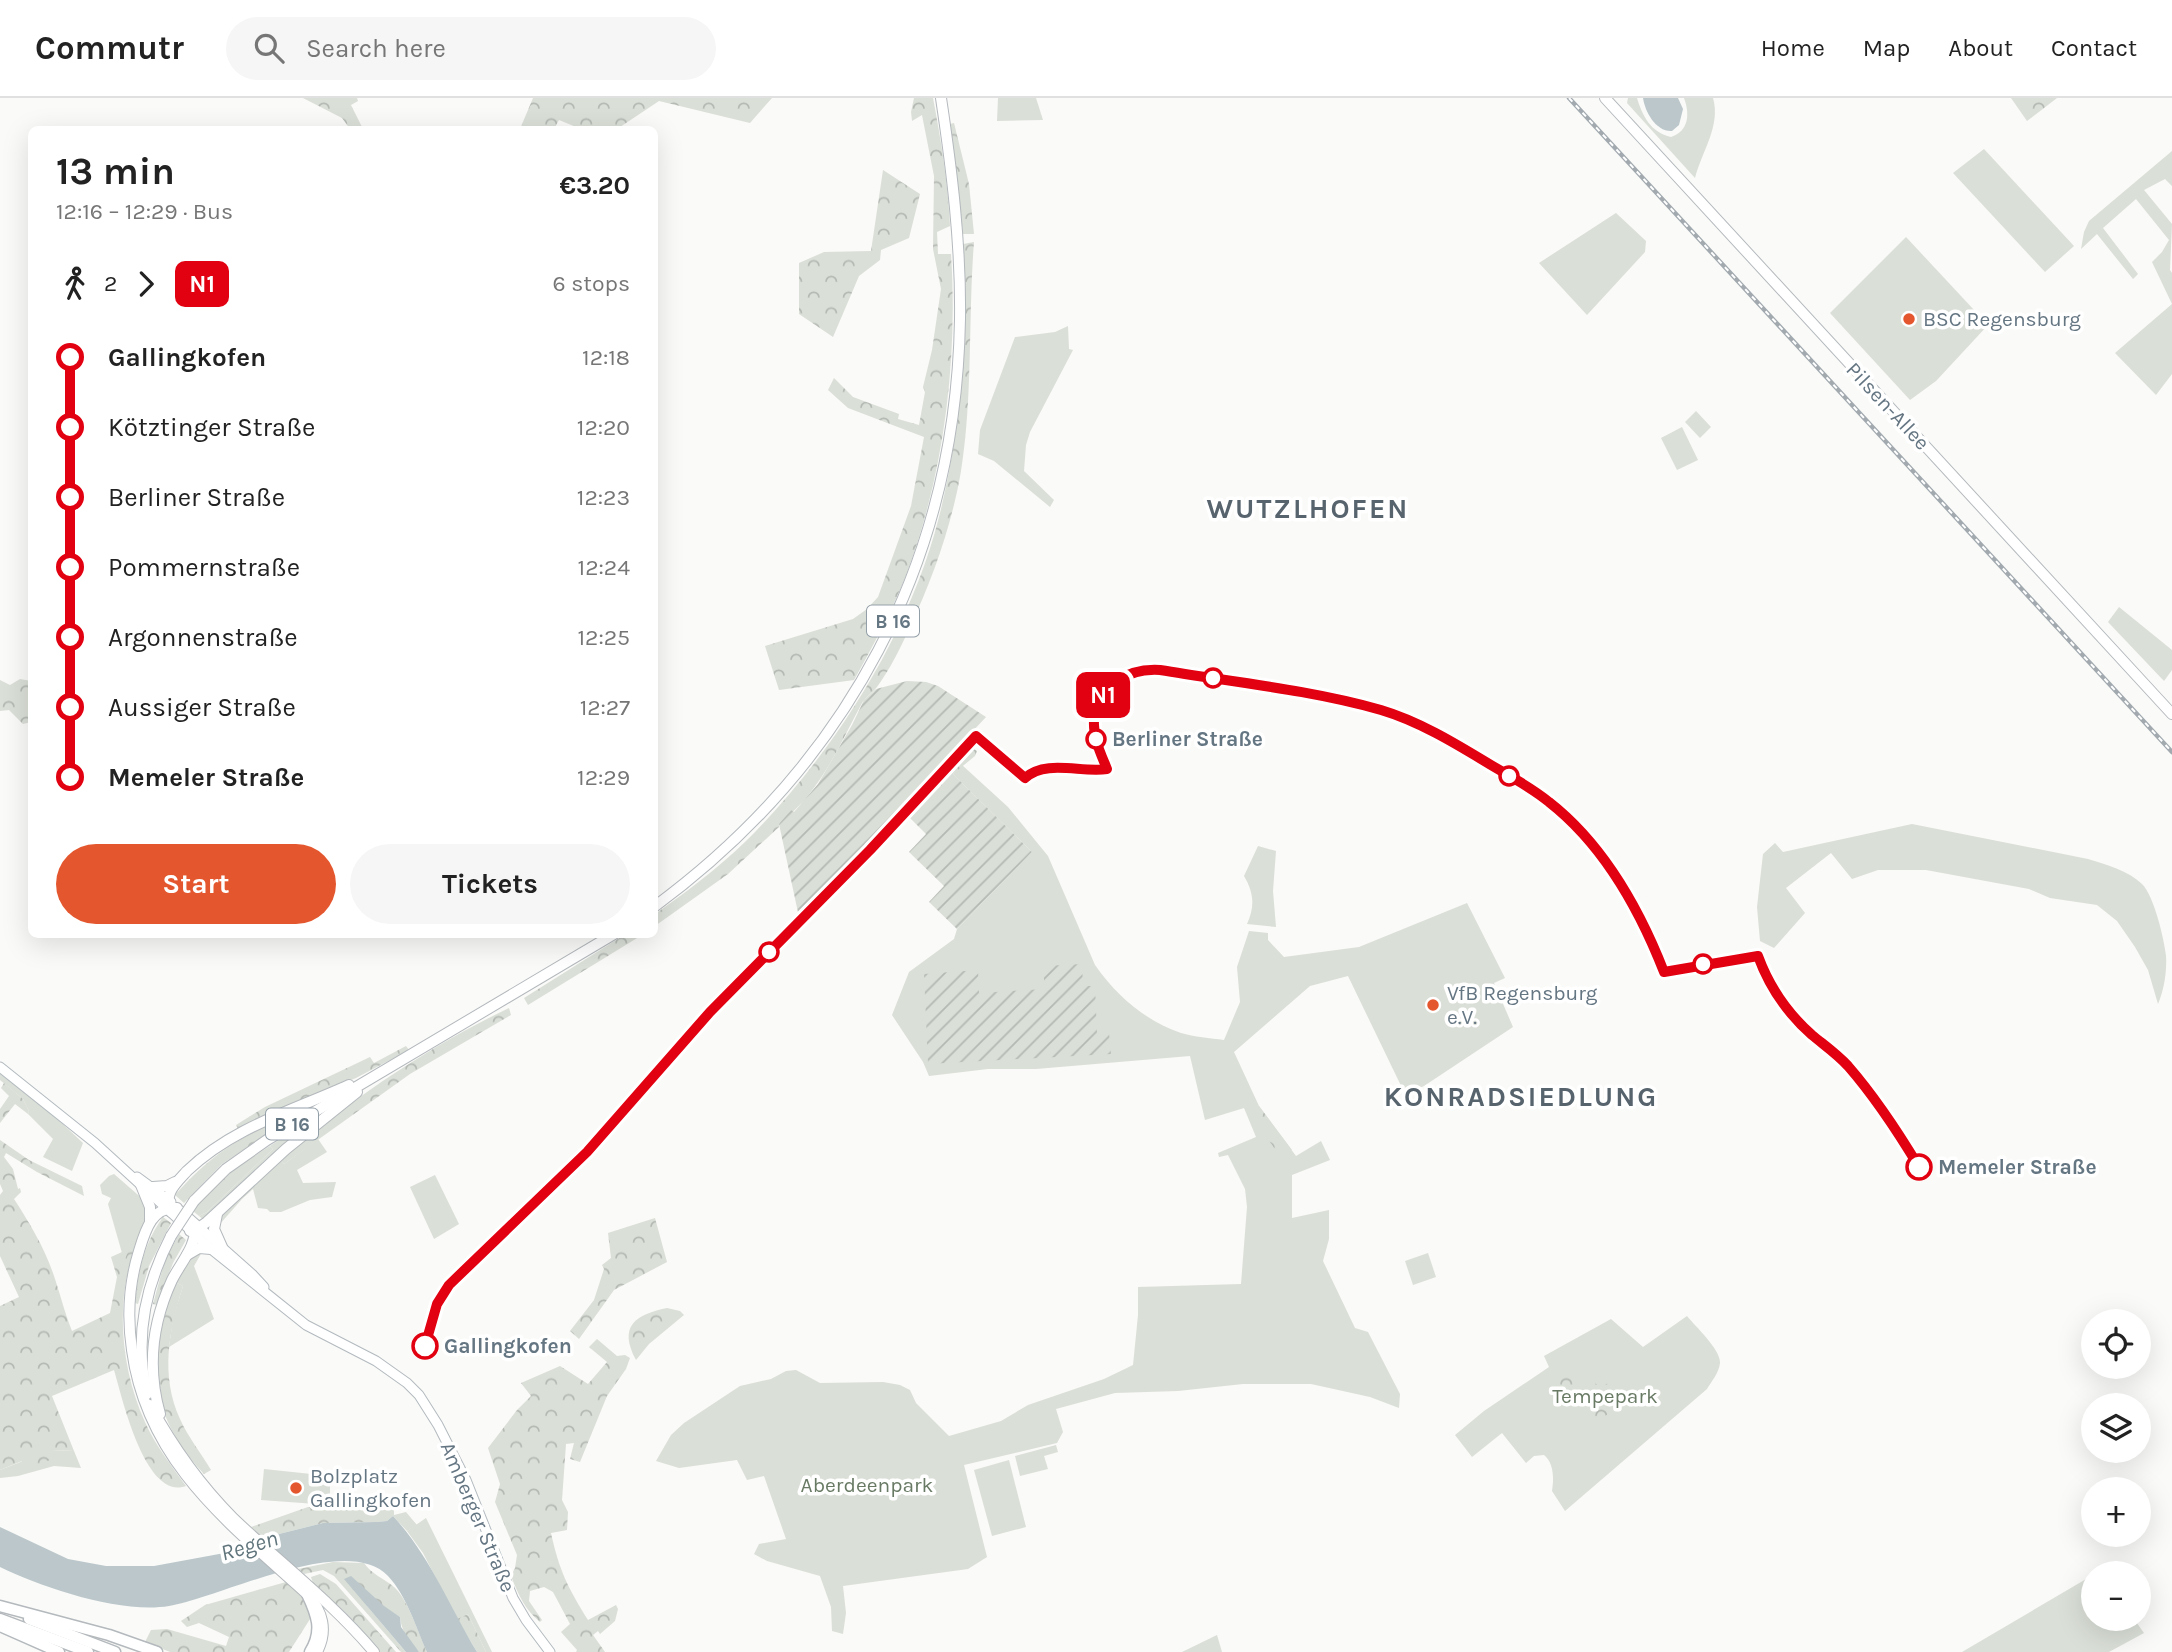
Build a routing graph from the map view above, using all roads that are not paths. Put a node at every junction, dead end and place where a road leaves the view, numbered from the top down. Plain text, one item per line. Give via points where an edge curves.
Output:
1 (941, 98) edge
2 (1605, 98) edge
3 (2172, 714) edge
4 (658, 904) edge
5 (608, 938) edge
6 (400, 1061) junction
7 (0, 1067) edge
8 (133, 1175) junction
9 (181, 1177) junction
10 (141, 1185) junction
11 (153, 1187) junction
12 (170, 1208) junction
13 (217, 1214) junction
14 (150, 1223) junction
15 (195, 1229) junction
16 (217, 1248) junction
17 (184, 1258) junction
18 (167, 1442) junction
19 (299, 1581) junction
20 (307, 1594) junction
21 (0, 1607) edge
22 (0, 1619) edge
23 (0, 1626) edge
24 (59, 1652) edge
25 (88, 1652) edge
26 (115, 1652) edge
27 (157, 1652) edge
28 (310, 1652) edge
29 (317, 1652) edge
30 (374, 1652) edge
31 (550, 1652) edge

1 - 4 main road, B 16 via 956,225 960,320 947,453 919,556 889,630 849,702 789,784 729,847
2 - 3 main road, Pilsen-Allee
5 - 6 main road, B 16
6 - 9 main road, B 16 via 234,1135
6 - 13 main road via 302,1135
6 - 18 main road, B 16, bridge via 226,1169 194,1200 171,1236 155,1271 143,1318 142,1359 149,1403
7 - 8 main road, Amberger Straße
8 - 10 main road, Amberger Straße
8 - 11 main road, Amberger Straße
9 - 11 main road via 167,1186
9 - 12 main road, B 16 via 169,1192
10 - 12 main road, Amberger Straße
10 - 14 main road via 150,1207
11 - 12 main road, Amberger Straße
12 - 14 main road, B 16
12 - 15 main road, Amberger Straße
13 - 15 main road
13 - 16 main road
14 - 18 main road, B 16 via 132,1277 130,1333 139,1390 151,1421
15 - 16 main road, Amberger Straße
15 - 17 main road, B 16
16 - 17 main road via 196,1249
16 - 31 main road, Amberger Straße via 306,1325 393,1372 421,1398 466,1480 513,1598
17 - 18 main road, B 16 via 165,1296 153,1347 155,1392
18 - 19 main road, B 16 via 223,1519
19 - 20 main road, B 16
19 - 30 main road, B 16
20 - 28 highway via 319,1623
20 - 29 main road, B 16 via 322,1618 323,1637
21 - 26 highway
21 - 27 highway
22 - 25 highway
23 - 24 highway

